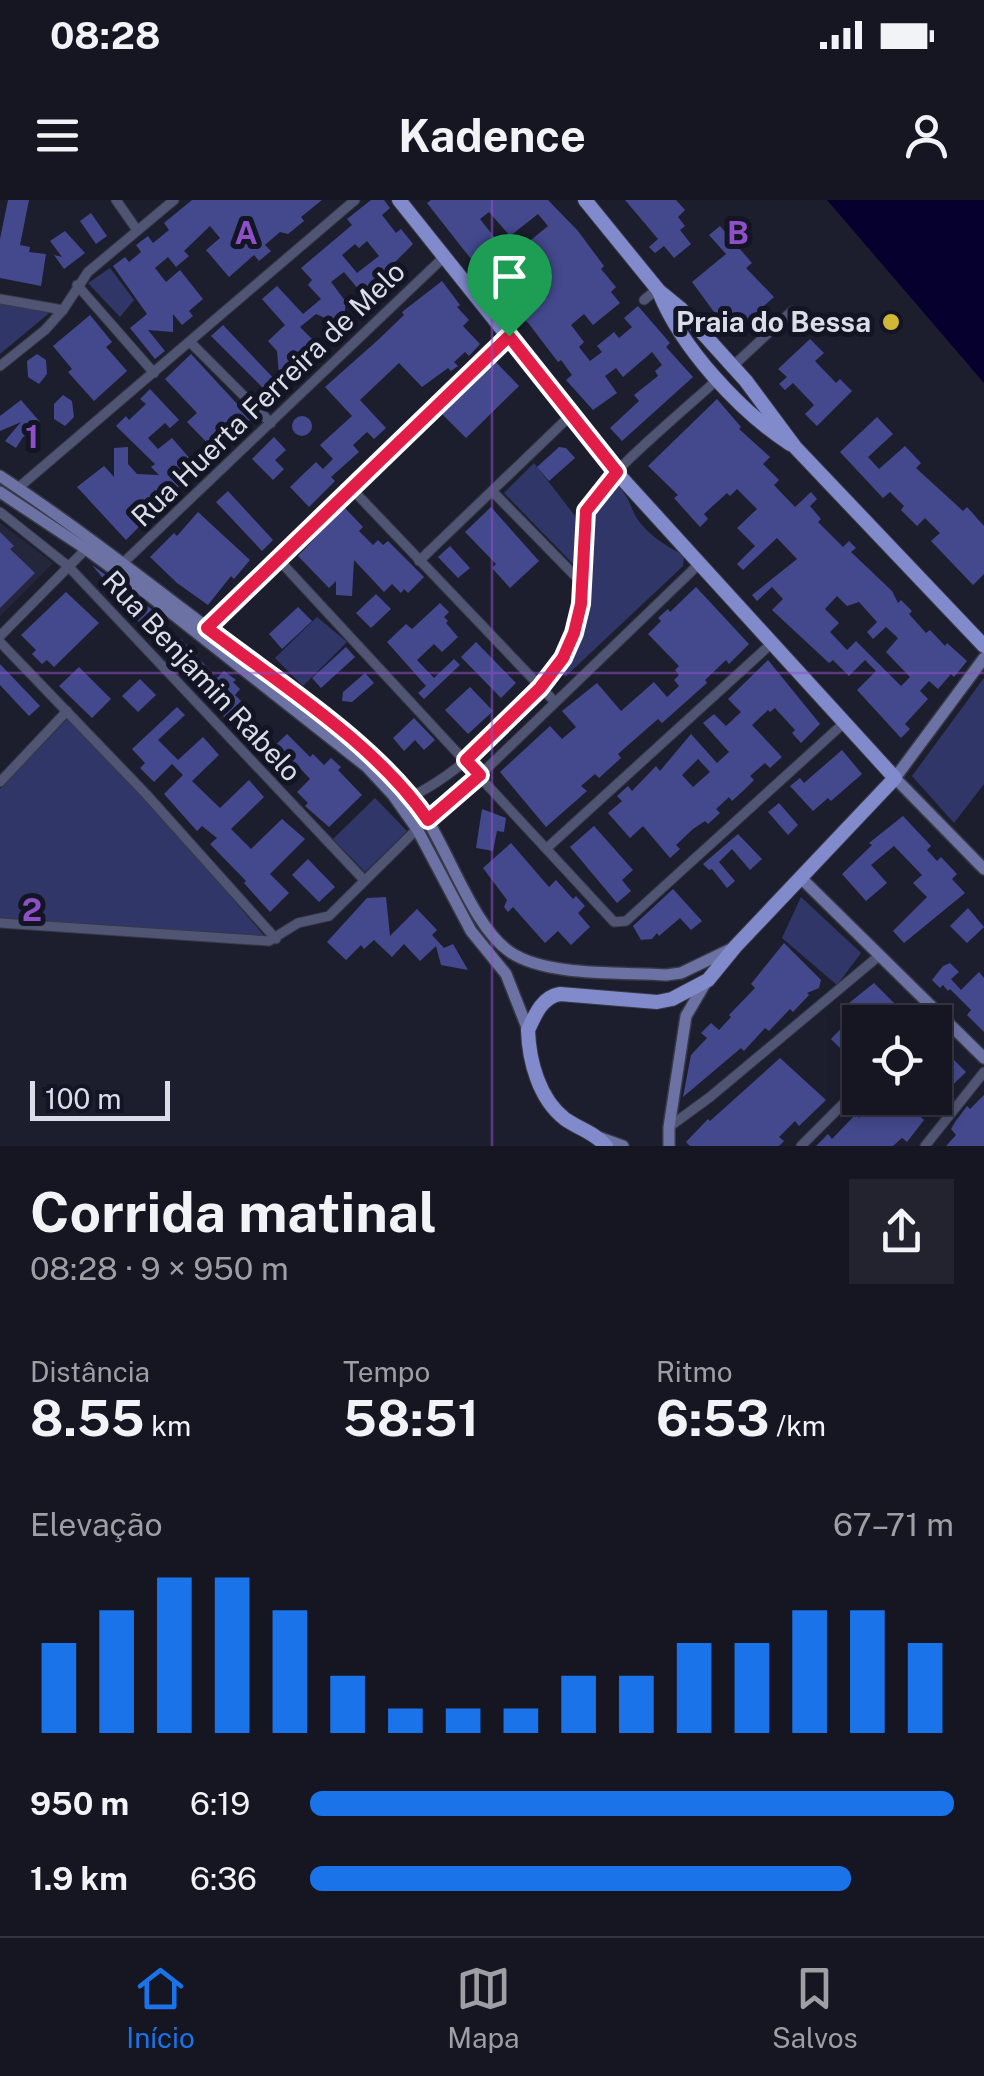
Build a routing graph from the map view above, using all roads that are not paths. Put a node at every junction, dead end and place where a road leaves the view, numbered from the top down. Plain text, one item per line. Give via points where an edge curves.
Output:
1 (116, 200) edge
2 (174, 200) edge
3 (356, 200) edge
4 (399, 200) edge
5 (586, 200) edge
6 (137, 230) junction
7 (444, 257) junction
8 (77, 284) junction
9 (658, 290) junction
10 (0, 298) edge
11 (644, 300) dead end
12 (64, 310) junction
13 (792, 311) dead end
14 (509, 336) junction
15 (190, 342) junction
16 (0, 366) edge
17 (733, 366) junction
18 (154, 373) junction
19 (718, 380) junction
20 (571, 415) junction
21 (271, 423) junction
22 (795, 447) junction
23 (617, 472) junction
24 (0, 476) edge
25 (350, 487) junction
26 (18, 488) junction
27 (492, 491) junction
28 (0, 492) edge
29 (0, 512) edge
30 (86, 548) junction
31 (276, 558) junction
32 (419, 561) junction
33 (123, 563) junction
34 (699, 564) junction
35 (68, 566) junction
36 (583, 584) junction
37 (207, 628) junction
38 (0, 639) edge
39 (772, 643) junction
40 (984, 646) edge
41 (984, 658) edge
42 (540, 688) junction
43 (555, 702) junction
44 (67, 711) junction
45 (845, 722) junction
46 (466, 760) junction
47 (480, 775) junction
48 (895, 778) junction
49 (0, 782) edge
50 (412, 796) junction
51 (428, 820) junction
52 (417, 829) junction
53 (547, 848) junction
54 (984, 868) edge
55 (800, 877) junction
56 (364, 880) junction
57 (0, 923) edge
58 (276, 939) junction
59 (735, 947) junction
60 (880, 955) junction
61 (708, 980) junction
62 (928, 1005) edge
63 (952, 1028) edge
64 (528, 1030) junction
65 (984, 1058) edge
66 (984, 1072) edge
67 (842, 1105) edge
68 (668, 1127) junction
69 (602, 1141) edge
70 (623, 1146) edge
71 (669, 1146) edge
72 (802, 1146) edge
73 (924, 1146) edge

1 - 6 street
2 - 6 street
3 - 15 street
4 - 7 main road
5 - 9 main road
6 - 8 street
7 - 14 main road
7 - 21 street, Rua Huerta Ferreira de Melo
8 - 12 street
8 - 18 street
9 - 11 street
9 - 17 main road
9 - 19 main road
10 - 12 street
12 - 16 street
13 - 17 street
14 - 20 main road
14 - 25 street
15 - 18 street
15 - 21 street
17 - 22 main road
18 - 26 street
19 - 22 main road via 755,420
19 - 23 street
20 - 23 main road
20 - 27 street
21 - 33 street, Rua Huerta Ferreira de Melo
22 - 40 main road
23 - 34 main road
23 - 36 street via 586,511
24 - 26 main road
25 - 31 street
25 - 32 street
26 - 33 main road
27 - 32 street
27 - 36 street
28 - 30 main road
29 - 35 street, Rua Benjamin Rabelo
30 - 35 street
30 - 52 main road via 367,767
31 - 37 street
31 - 46 street
32 - 42 street
33 - 37 main road
34 - 39 main road
34 - 43 street
35 - 38 street
35 - 56 street, Rua Benjamin Rabelo
36 - 42 street via 569,645
37 - 50 main road
38 - 44 street
39 - 45 main road
39 - 53 street
41 - 48 main road
42 - 43 street
42 - 46 street
43 - 47 street
44 - 49 street
44 - 58 street
45 - 48 main road
45 - 53 street via 626,921 614,922
46 - 47 street
46 - 50 street
47 - 51 street
47 - 53 street
48 - 54 main road
48 - 55 main road
50 - 51 main road
51 - 59 main road via 483,922 524,960 666,976
52 - 56 street
52 - 64 main road via 471,931 506,974
55 - 59 main road
55 - 60 main road
56 - 58 street via 329,916 298,922
57 - 58 street
59 - 61 main road
60 - 62 main road
60 - 68 street
61 - 64 main road via 657,1002 555,995
61 - 68 main road via 686,1016
63 - 65 main road
64 - 69 main road via 538,1084 548,1100
66 - 73 street
67 - 72 street
68 - 71 main road
69 - 70 main road

